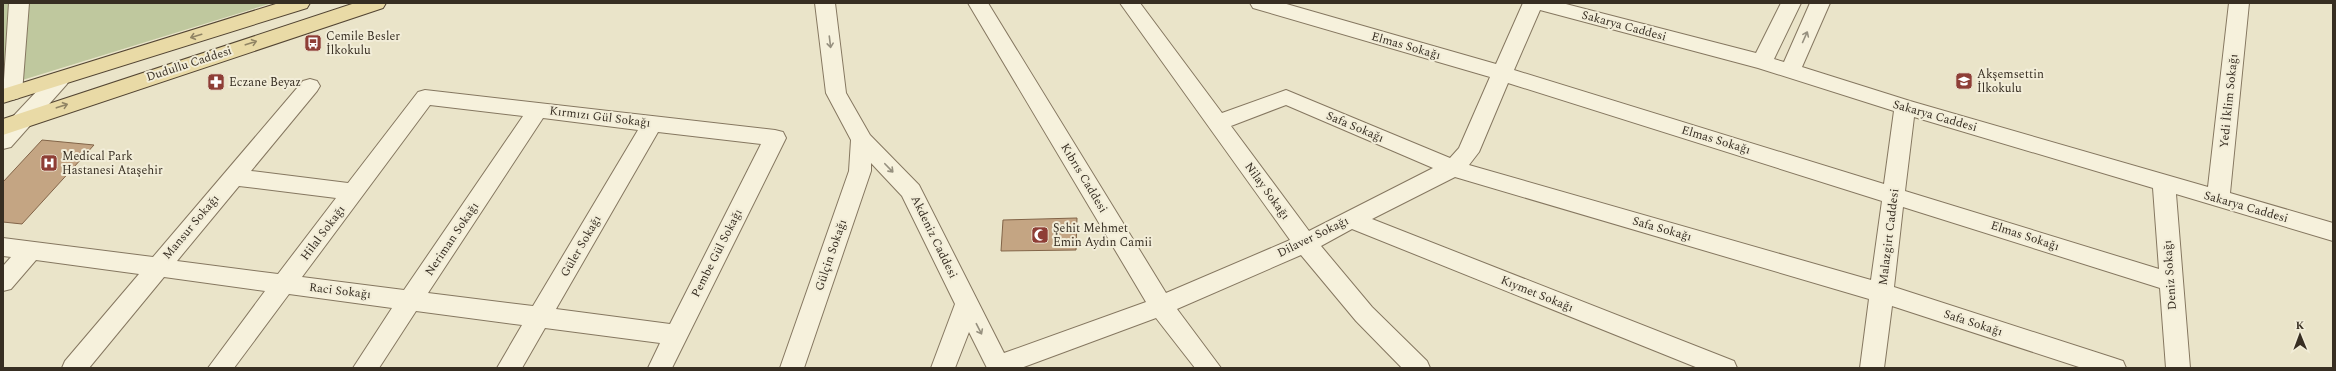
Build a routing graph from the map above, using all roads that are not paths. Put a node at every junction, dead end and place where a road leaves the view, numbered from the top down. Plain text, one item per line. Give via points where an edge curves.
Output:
1 (19, 3) edge
2 (300, 3) edge
3 (376, 3) edge
4 (978, 3) edge
5 (1260, 3) edge
6 (1533, 3) edge
7 (1537, 3) edge
8 (1791, 3) edge
9 (1820, 3) edge
10 (2239, 3) edge
11 (830, 4) edge
12 (1138, 4) edge
13 (1762, 62) junction
14 (1790, 71) junction
15 (1501, 73) junction
16 (60, 78) junction
17 (310, 86) dead end
18 (8, 94) edge
19 (425, 97) joint
20 (1905, 107) junction
21 (538, 110) junction
22 (25, 119) junction
23 (1218, 123) junction
24 (653, 124) junction
25 (3, 127) edge
26 (775, 138) joint
27 (862, 140) junction
28 (3, 141) edge
29 (1453, 168) junction
30 (233, 177) junction
31 (2164, 182) junction
32 (353, 192) junction
33 (1894, 195) junction
34 (2218, 198) junction
35 (1349, 219) junction
36 (2333, 232) edge
37 (1305, 243) junction
38 (3, 247) edge
39 (30, 251) junction
40 (157, 268) junction
41 (3, 282) edge
42 (2170, 282) junction
43 (284, 284) junction
44 (1882, 294) junction
45 (410, 300) junction
46 (967, 305) junction
47 (1161, 306) junction
48 (539, 317) junction
49 (676, 335) junction
50 (999, 367) edge
51 (74, 368) edge
52 (220, 368) edge
53 (365, 368) edge
54 (509, 368) edge
55 (660, 368) edge
56 (792, 368) edge
57 (943, 368) edge
58 (1209, 368) edge
59 (1418, 368) edge
60 (1725, 368) edge
61 (1872, 368) edge
62 (2114, 368) edge
63 (2178, 368) edge

1 - 18 street
2 -> 16 main road, Dudullu Caddesi
22 -> 3 main road, Dudullu Caddesi
4 - 47 street, Kıbrıs Caddesi
5 - 15 street, Elmas Sokağı
6 - 15 street, Dilaver Sokağı
7 - 13 street, Sakarya Caddesi
8 - 13 street
14 -> 9 street
10 - 34 street, Yedi İklim Sokağı
11 -> 27 street, Akdeniz Caddesi via 836,93
12 - 23 street, Nilay Sokağı
13 - 14 street, Sakarya Caddesi
14 - 20 street, Sakarya Caddesi
15 - 29 street, Dilaver Sokağı via 1468,152
15 - 33 street, Elmas Sokağı
16 - 18 main road, Dudullu Caddesi
16 - 22 street
17 - 30 street, Mansur Sokağı
19 - 21 street, Kırmızı Gül Sokağı
19 - 32 street, Hilal Sokağı
20 - 31 street, Sakarya Caddesi
20 - 33 street, Malazgirt Caddesi
21 - 24 street, Kırmızı Gül Sokağı
21 - 45 street, Neriman Sokağı
22 - 25 main road, Dudullu Caddesi
22 - 28 street
23 - 29 street, Safa Sokağı via 1286,97
23 - 37 street, Nilay Sokağı
24 - 26 street, Kırmızı Gül Sokağı
24 - 48 street, Güler Sokağı
26 - 49 street, Pembe Gül Sokağı
27 -> 46 street, Akdeniz Caddesi via 911,191
27 - 56 street, Gülçin Sokağı via 860,171
29 - 35 street, Dilaver Sokağı
29 - 44 street, Safa Sokağı
30 - 32 street
30 - 40 street, Mansur Sokağı
31 - 34 street, Sakarya Caddesi
31 - 42 street, Deniz Sokağı
32 - 43 street, Hilal Sokağı
33 - 42 street, Elmas Sokağı
33 - 44 street, Malazgirt Caddesi
34 - 36 street, Sakarya Caddesi
35 - 37 street, Dilaver Sokağı
35 - 60 street, Kıymet Sokağı
37 - 47 street, Dilaver Sokağı
37 - 59 street, Nilay Sokağı via 1364,314
38 - 39 street, Raci Sokağı
39 - 40 street, Raci Sokağı
39 - 41 street
40 - 43 street, Raci Sokağı
40 - 51 street, Mansur Sokağı
42 - 63 street, Deniz Sokağı
43 - 45 street, Raci Sokağı
43 - 52 street, Hilal Sokağı
44 - 61 street, Malazgirt Caddesi
44 - 62 street, Safa Sokağı
45 - 48 street, Raci Sokağı
45 - 53 street, Neriman Sokağı
46 -> 50 street, Akdeniz Caddesi
46 - 57 street
47 - 50 street, Dilaver Sokağı
47 - 58 street, Kıbrıs Caddesi
48 - 49 street, Raci Sokağı
48 - 54 street, Güler Sokağı
49 - 55 street, Pembe Gül Sokağı

